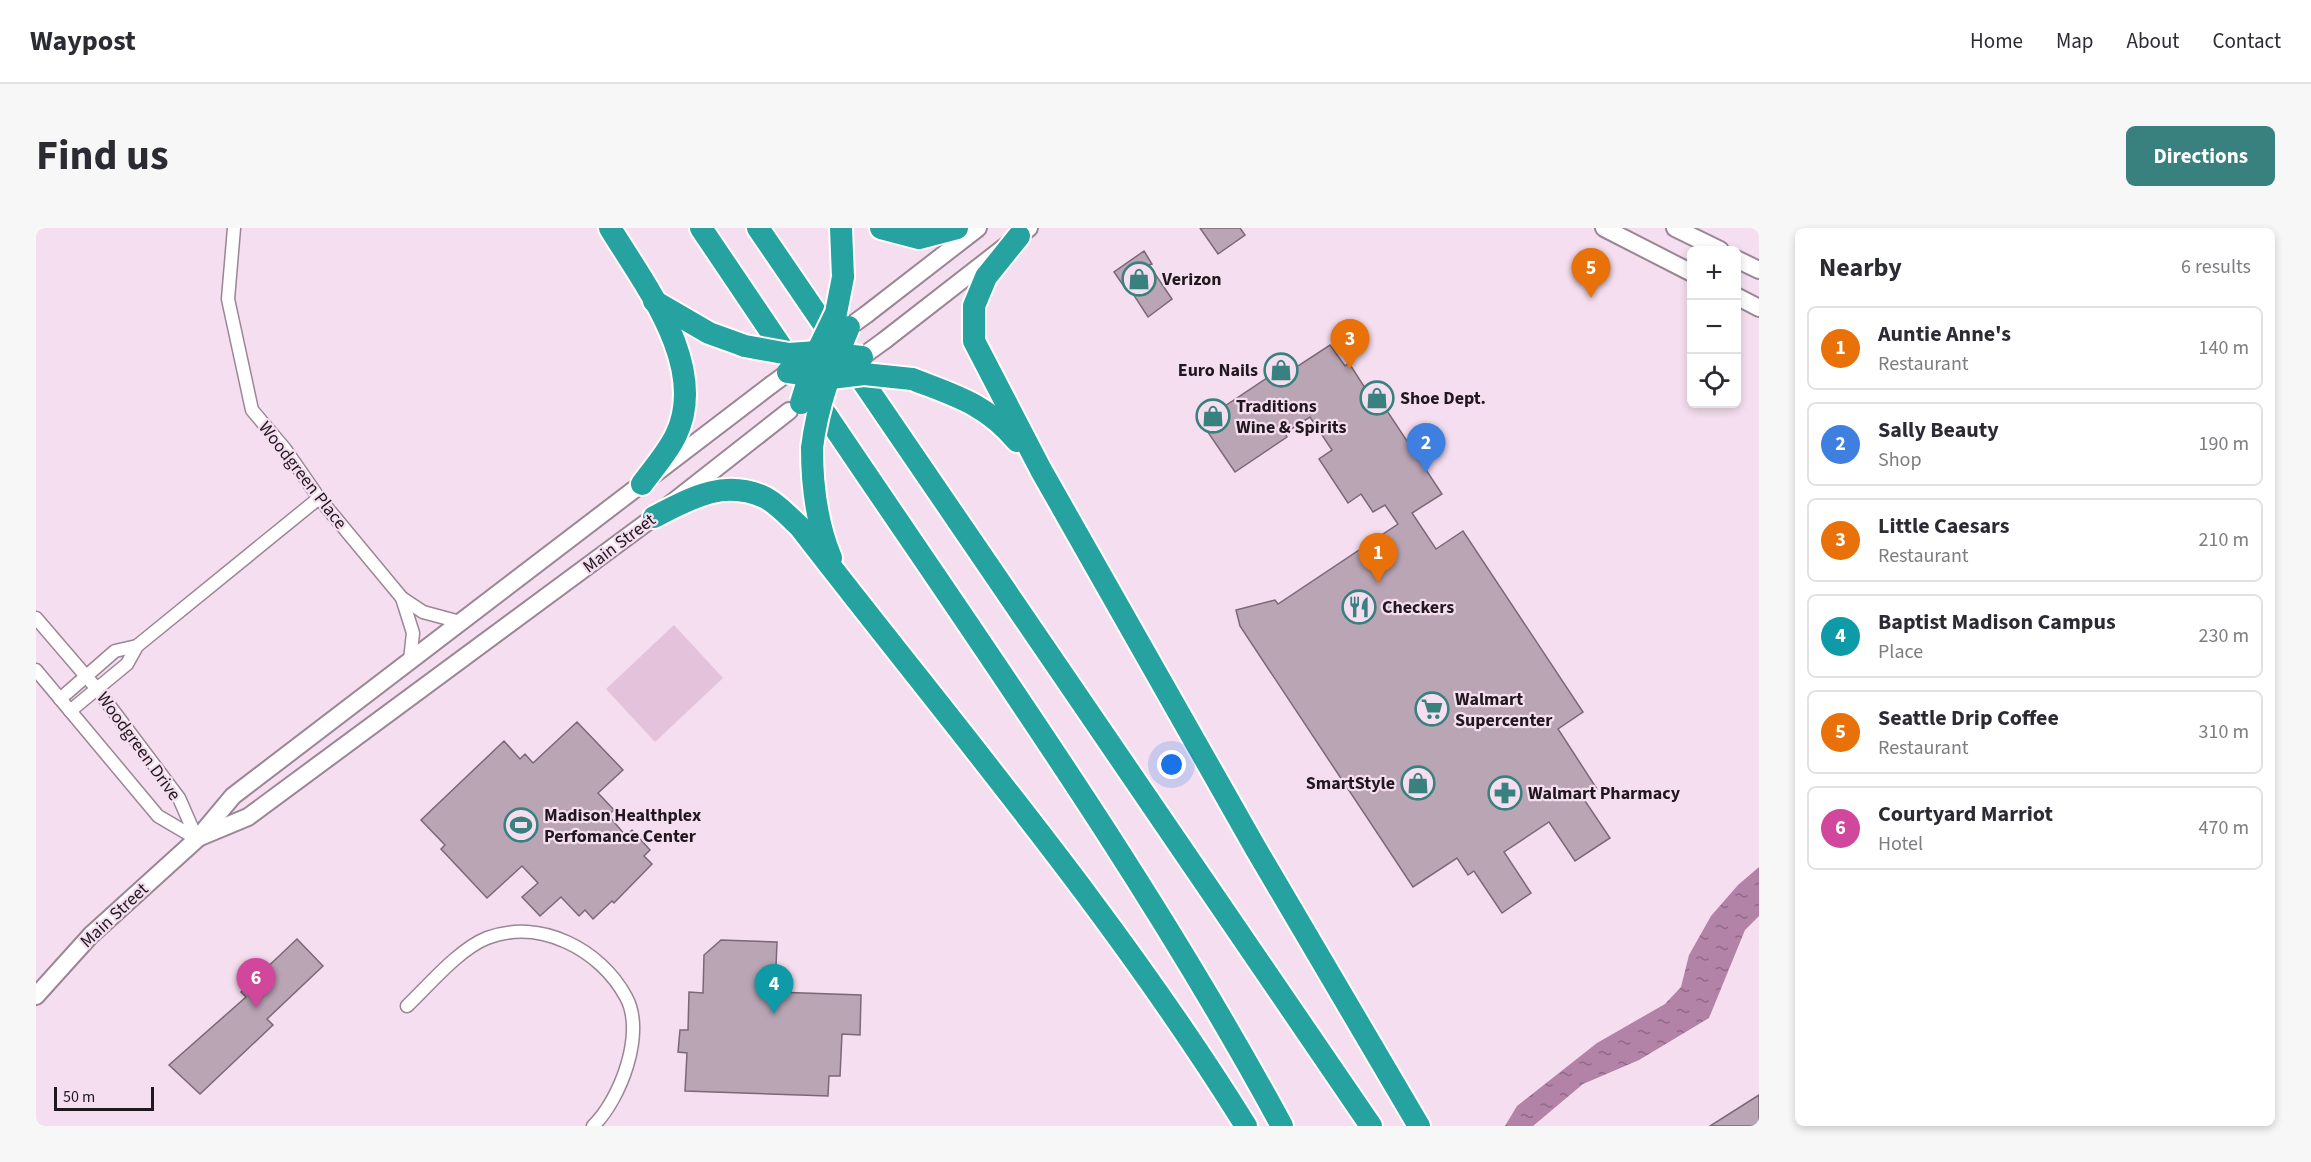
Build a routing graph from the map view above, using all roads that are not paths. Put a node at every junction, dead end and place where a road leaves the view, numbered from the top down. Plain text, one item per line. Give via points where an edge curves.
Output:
1 (234, 228) edge
2 (610, 228) edge
3 (701, 228) edge
4 (758, 228) edge
5 (841, 228) edge
6 (881, 228) edge
7 (957, 228) edge
8 (978, 228) edge
9 (1604, 228) edge
10 (1675, 228) edge
11 (1024, 232) edge
12 (1712, 246) edge
13 (1741, 261) edge
14 (1687, 270) edge
15 (1759, 270) edge
16 (1741, 298) edge
17 (654, 301) junction
18 (1759, 308) edge
19 (858, 320) joint
20 (827, 353) junction
21 (862, 357) junction
22 (821, 376) junction
23 (779, 379) junction
24 (795, 407) joint
25 (1041, 470) junction
26 (642, 484) junction
27 (319, 498) junction
28 (654, 517) junction
29 (840, 579) junction
30 (402, 598) junction
31 (36, 618) edge
32 (460, 622) junction
33 (136, 646) junction
34 (410, 660) junction
35 (36, 670) edge
36 (86, 676) junction
37 (97, 689) junction
38 (60, 699) junction
39 (70, 711) junction
40 (197, 839) junction
41 (36, 996) edge
42 (407, 1006) dead end
43 (593, 1126) edge
44 (1246, 1126) edge
45 (1282, 1126) edge
46 (1371, 1126) edge
47 (1419, 1126) edge

1 - 27 street, Woodgreen Place via 228,299 252,410
2 - 17 highway
3 - 45 highway via 1149,898
4 - 46 highway
5 - 20 highway, bridge via 843,278
6 - 7 highway via 919,238
8 - 19 main road
9 - 14 main road
10 - 12 main road
11 - 21 main road, bridge
11 - 25 highway via 986,277 974,306 974,341
13 - 15 main road
16 - 18 main road
17 - 20 highway, bridge via 709,333 745,345 789,354
17 - 26 highway via 681,357 686,400 676,435
19 - 20 highway, bridge
20 - 21 highway, bridge
20 - 22 highway, bridge
20 - 23 main road, Main Street, bridge
21 - 22 main road, bridge
22 - 23 highway, bridge
22 - 24 highway, bridge
22 - 25 highway, bridge via 912,378 978,405 1005,427
22 - 29 highway, bridge via 812,448 812,488 824,539
23 - 26 main road, Main Street
24 - 28 main road, Main Street
25 - 47 highway
26 - 32 main road, Main Street
27 - 30 street, Woodgreen Place
27 - 33 street
28 - 29 highway via 715,489 735,488 766,498 800,527
28 - 40 main road, Main Street via 248,817
29 - 44 highway via 1052,850 1169,1010
30 - 32 street, Woodgreen Place via 423,612
30 - 34 street, Woodgreen Place via 413,633
31 - 36 street, Woodgreen Drive
32 - 34 main road, Main Street
33 - 36 street via 115,651
33 - 37 street via 127,664
34 - 40 main road, Main Street via 233,796
35 - 38 street, Woodgreen Drive
36 - 37 street, Woodgreen Drive
36 - 38 street
37 - 39 street
37 - 40 street, Woodgreen Drive via 179,798
38 - 39 street, Woodgreen Drive
39 - 40 street, Woodgreen Drive via 158,816
40 - 41 main road, Main Street via 91,935
42 - 43 street via 458,957 486,938 537,932 563,938 585,953 627,997 634,1027 627,1069 605,1114

